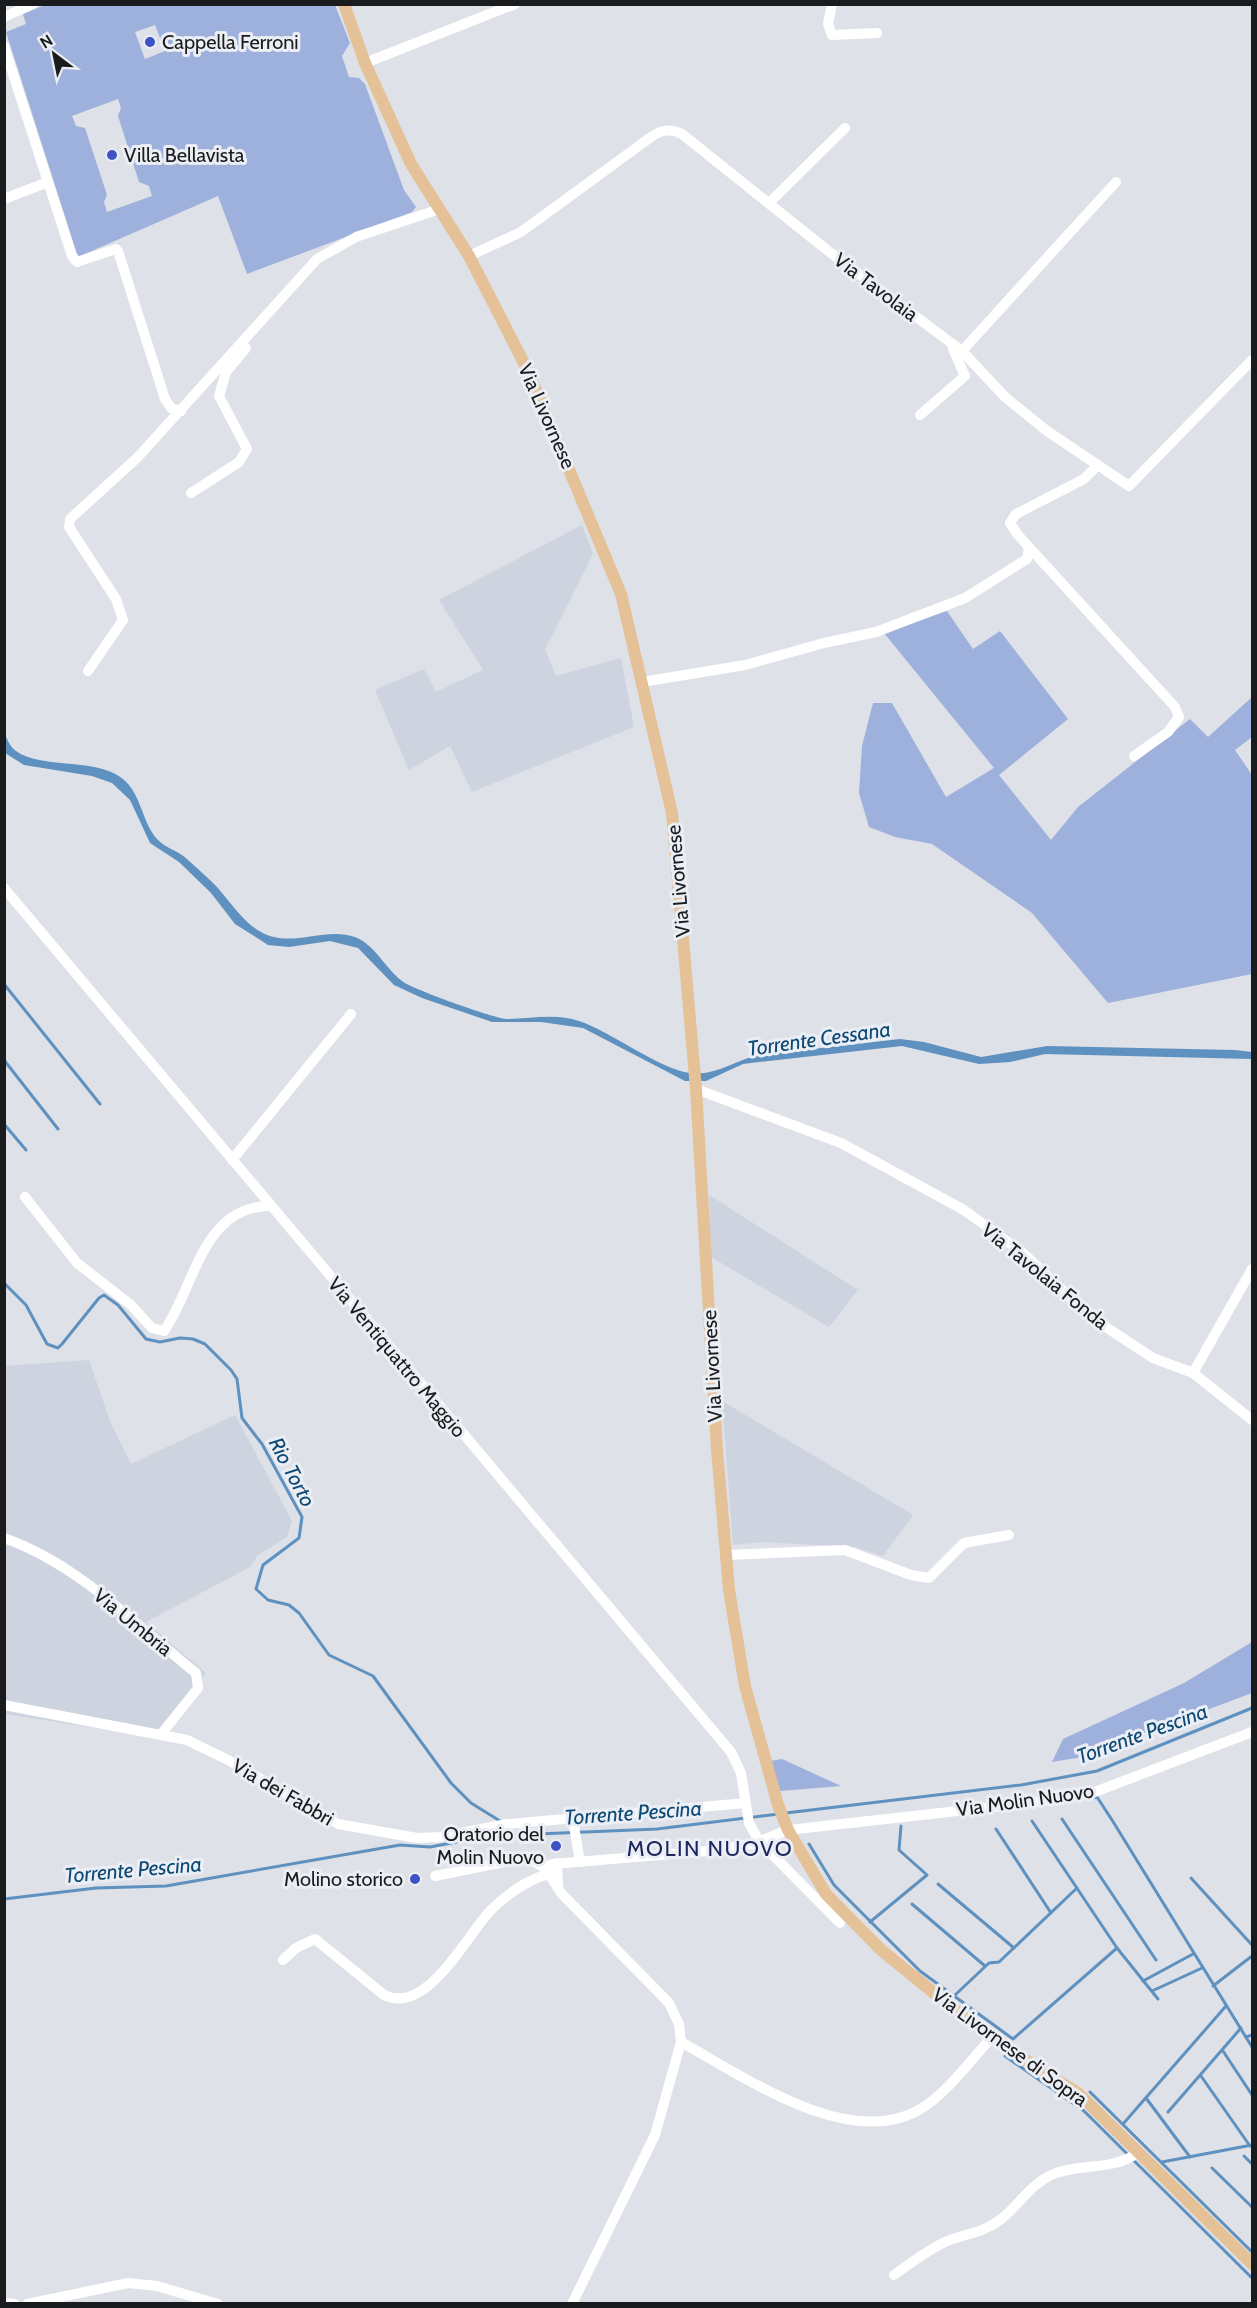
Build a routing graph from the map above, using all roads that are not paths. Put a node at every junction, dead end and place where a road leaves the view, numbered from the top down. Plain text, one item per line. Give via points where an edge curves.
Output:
1 (33, 4) edge
2 (344, 4) edge
3 (515, 4) edge
4 (832, 4) edge
5 (4, 17) edge
6 (877, 33) dead end
7 (4, 46) edge
8 (365, 63) junction
9 (845, 128) dead end
10 (48, 182) junction
11 (1116, 182) dead end
12 (4, 199) edge
13 (769, 203) junction
14 (440, 209) junction
15 (469, 256) junction
16 (260, 321) junction
17 (947, 340) junction
18 (962, 351) junction
19 (1252, 360) edge
20 (181, 411) junction
21 (920, 415) dead end
22 (1098, 465) junction
23 (190, 493) dead end
24 (1029, 547) junction
25 (88, 671) dead end
26 (642, 682) junction
27 (1134, 756) dead end
28 (4, 888) edge
29 (351, 1014) dead end
30 (695, 1087) junction
31 (232, 1160) junction
32 (25, 1197) dead end
33 (270, 1206) junction
34 (1252, 1269) edge
35 (1193, 1373) junction
36 (1252, 1420) edge
37 (1009, 1535) dead end
38 (4, 1538) edge
39 (726, 1556) junction
40 (4, 1705) edge
41 (1252, 1732) edge
42 (162, 1734) junction
43 (747, 1807) junction
44 (573, 1822) junction
45 (786, 1824) junction
46 (759, 1841) junction
47 (580, 1862) junction
48 (552, 1870) junction
49 (435, 1876) dead end
50 (840, 1923) dead end
51 (283, 1960) dead end
52 (992, 2037) junction
53 (681, 2042) junction
54 (1139, 2152) junction
55 (1252, 2264) edge
56 (894, 2275) dead end
57 (4, 2303) edge
58 (15, 2304) edge
59 (27, 2304) edge
60 (218, 2304) edge
61 (572, 2304) edge

1 - 5 street
2 - 8 main road, Via Livornese
3 - 8 street
4 - 6 street via 828,24 832,35
7 - 10 street
8 - 14 main road, Via Livornese via 423,188
9 - 13 street
10 - 12 street
10 - 20 street via 77,262 118,251 165,399 171,408
11 - 18 street
13 - 15 street, Via Tavolaia via 682,134 664,130 521,232
13 - 17 street, Via Tavolaia
14 - 15 main road, Via Livornese
14 - 16 street via 356,237 326,253 307,268
15 - 26 main road, Via Livornese via 527,369 582,496 621,594
16 - 20 street
16 - 23 street via 247,347 226,372 219,396 247,449 239,462
17 - 18 street, Via Tavolaia
17 - 21 street via 966,376
18 - 22 street, Via Tavolaia via 1005,397
19 - 22 street, Via Tavolaia via 1129,486
20 - 25 street via 126,470 70,519 69,527 116,599 123,620
22 - 24 street via 1084,478 1013,517 1013,530
24 - 26 street via 1027,559 1017,567 965,598 876,632 745,665
24 - 27 street via 1175,707 1179,717 1168,732
26 - 30 main road, Via Livornese via 672,813
28 - 31 street, Via Ventiquattro Maggio
29 - 31 street
30 - 35 street, Via Tavolaia Fonda via 842,1143 964,1210 1023,1253 1092,1318 1153,1358
30 - 39 main road, Via Livornese
31 - 33 street, Via Ventiquattro Maggio
32 - 33 street via 77,1263 131,1305 152,1328 164,1331 214,1232 232,1216 256,1206
33 - 43 street, Via Ventiquattro Maggio via 731,1752 741,1773
34 - 35 street
35 - 36 street, Via Tavolaia Fonda
37 - 39 street via 964,1543 928,1578 845,1550
38 - 42 street, Via Umbria via 64,1566 196,1673 198,1688
39 - 45 main road, Via Livornese via 745,1686
40 - 42 street, Via dei Fabbri
41 - 45 street, Via Molin Nuovo via 1092,1793 1021,1804
42 - 44 street, Via dei Fabbri via 187,1740 228,1760 338,1824 369,1831 440,1838 507,1824
43 - 44 street, Via dei Fabbri
43 - 46 street, Via Ventiquattro Maggio via 749,1823
44 - 47 street
45 - 46 street, Via Molin Nuovo
45 - 52 main road, Via Livornese di Sopra via 826,1894 880,1949
46 - 47 street, Via Molin Nuovo via 734,1847
46 - 50 street
47 - 48 street, Via Molin Nuovo
48 - 49 street via 519,1859
48 - 51 street via 509,1894 435,1979 422,1992 407,1999 384,1995 315,1939 306,1941
48 - 53 street via 559,1890 572,1905 669,2003 679,2024
52 - 53 street via 945,2088 917,2111 874,2123 836,2119 767,2089
52 - 54 main road, Via Livornese di Sopra via 1078,2092
53 - 61 street via 655,2135
54 - 55 main road, Via Livornese di Sopra
54 - 56 street via 1126,2162 1068,2169 1040,2181 1000,2220 978,2233 947,2241
57 - 58 street
59 - 60 street via 128,2283 157,2286

